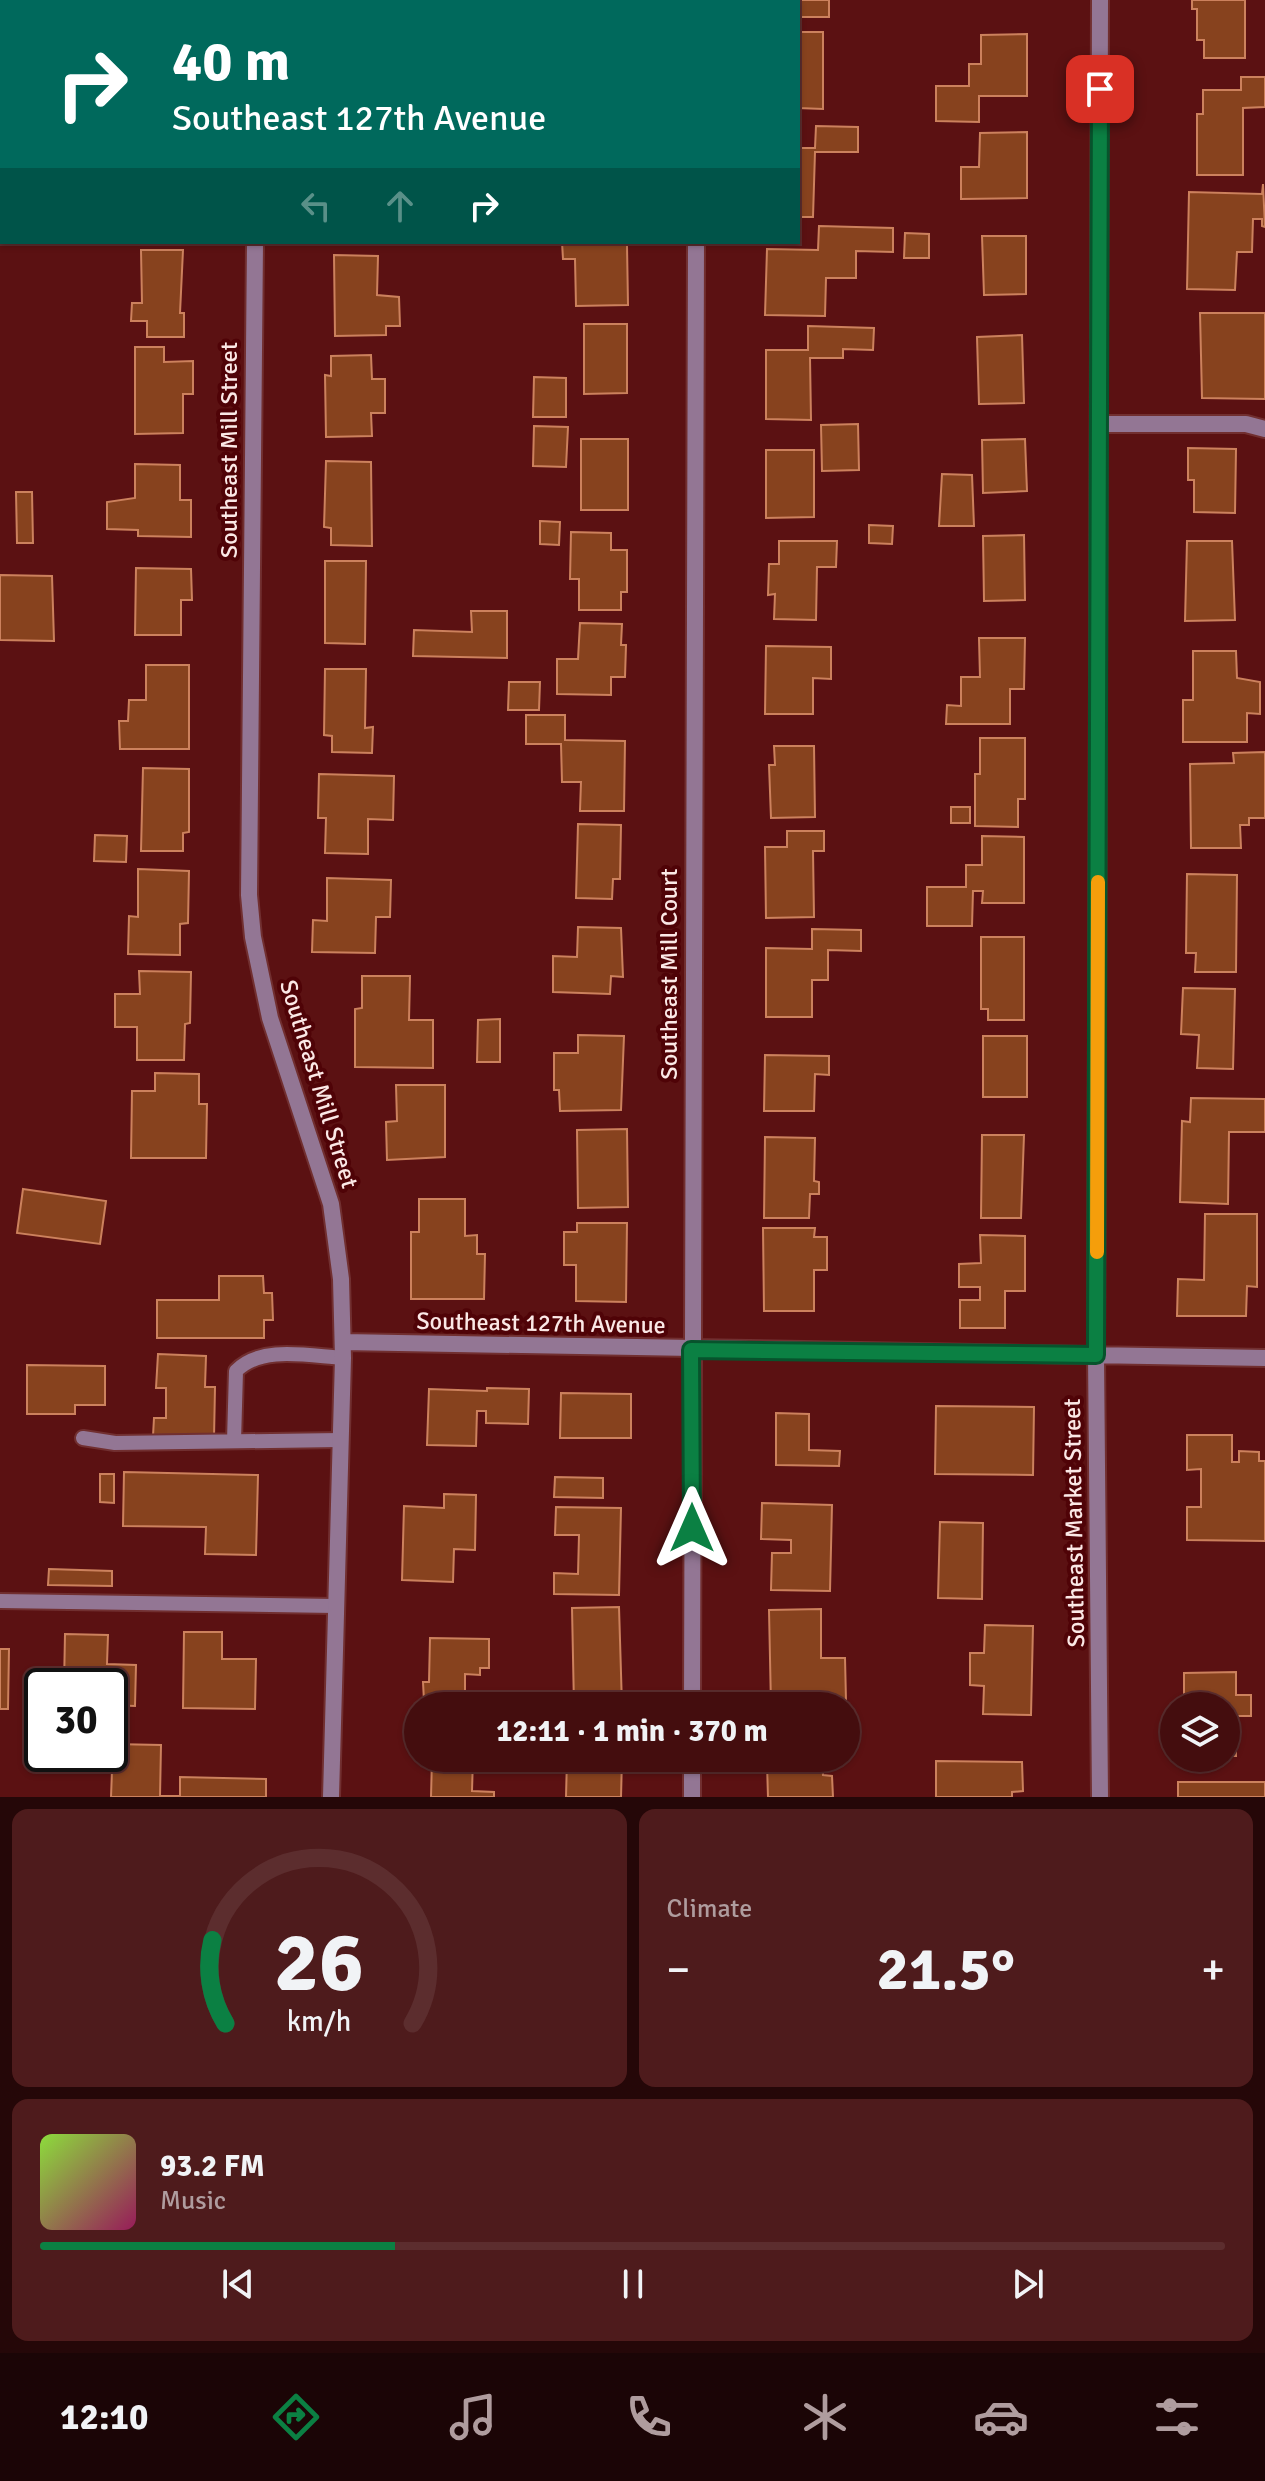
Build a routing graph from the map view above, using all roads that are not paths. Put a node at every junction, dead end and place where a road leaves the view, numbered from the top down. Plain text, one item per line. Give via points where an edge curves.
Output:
1 (1100, 0) edge
2 (255, 244) edge
3 (696, 244) edge
4 (1099, 424) junction
5 (1265, 429) edge
6 (343, 1350) junction
7 (691, 1350) junction
8 (1096, 1355) junction
9 (1265, 1358) edge
10 (83, 1438) dead end
11 (340, 1440) junction
12 (234, 1441) junction
13 (0, 1601) edge
14 (335, 1606) junction
15 (692, 1692) edge
16 (692, 1772) edge
17 (331, 1797) edge
18 (692, 1797) edge
19 (1100, 1797) edge

1 - 4 street, Southeast Market Street
2 - 6 street, Southeast Mill Street via 249,895 270,1018 331,1204
3 - 7 street, Southeast Mill Court
4 - 5 street via 1246,424
4 - 8 street, Southeast Market Street
6 - 7 street, Southeast 127th Avenue
6 - 11 street, Southeast Mill Street
6 - 12 lane via 247,1359 236,1371
7 - 8 street, Southeast 127th Avenue
7 - 15 street, Southeast Mill Court
8 - 9 street, Southeast 127th Avenue
8 - 19 street, Southeast Market Street
10 - 12 lane via 115,1443
11 - 12 lane
11 - 14 street, Southeast Mill Street
13 - 14 lane
14 - 17 street, Southeast Mill Street
16 - 18 street

